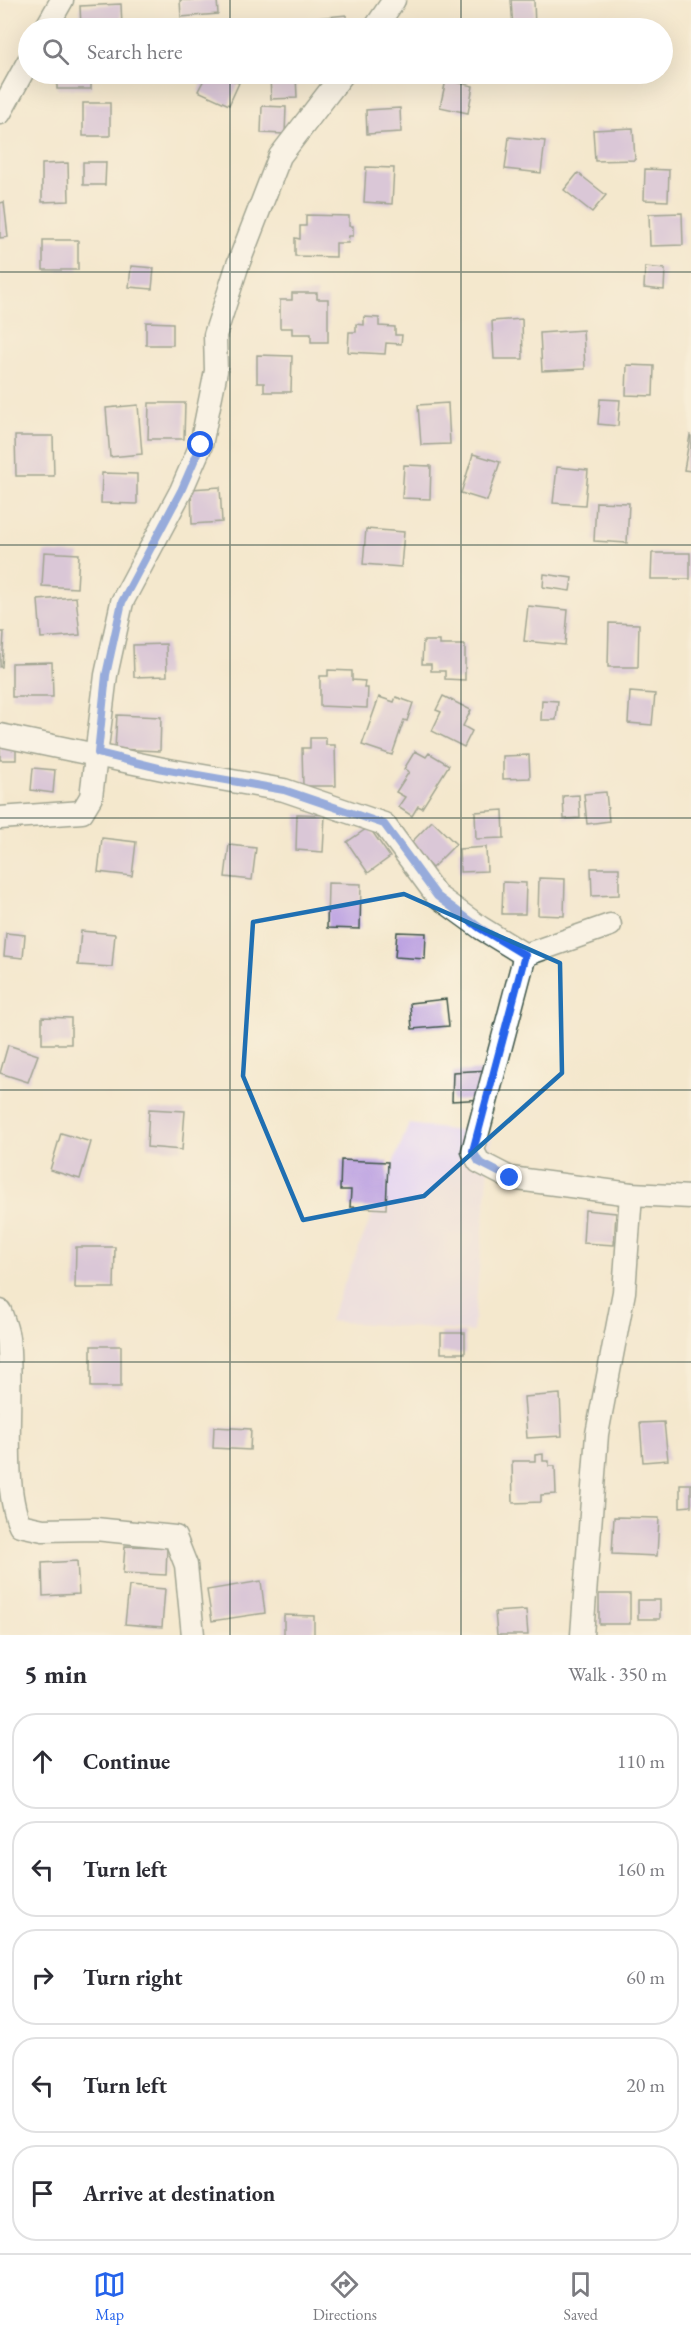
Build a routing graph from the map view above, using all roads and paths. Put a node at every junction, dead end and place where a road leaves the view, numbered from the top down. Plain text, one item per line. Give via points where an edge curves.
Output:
1 (62, 0) edge
2 (394, 0) edge
3 (52, 18) edge
4 (382, 18) edge
5 (18, 80) edge
6 (335, 84) edge
7 (0, 113) edge
8 (0, 735) edge
9 (98, 753) junction
10 (0, 818) edge
11 (610, 925) dead end
12 (525, 955) junction
13 (632, 1194) junction
14 (691, 1197) edge
15 (0, 1311) edge
16 (193, 1635) edge
17 (582, 1635) edge

1 - 3 street
2 - 4 street
5 - 7 street
6 - 9 street via 280,156 237,267 215,335 216,371 201,445 122,602 106,675
8 - 9 street
9 - 10 street via 94,788 82,812
9 - 12 street via 163,769 284,790 384,824 437,896
11 - 12 street
12 - 13 street via 473,1151 479,1162 510,1178
13 - 14 street
13 - 17 street via 624,1292 597,1434
15 - 16 street via 8,1336 5,1470 10,1512 20,1525 43,1530 94,1529 175,1537 186,1565

